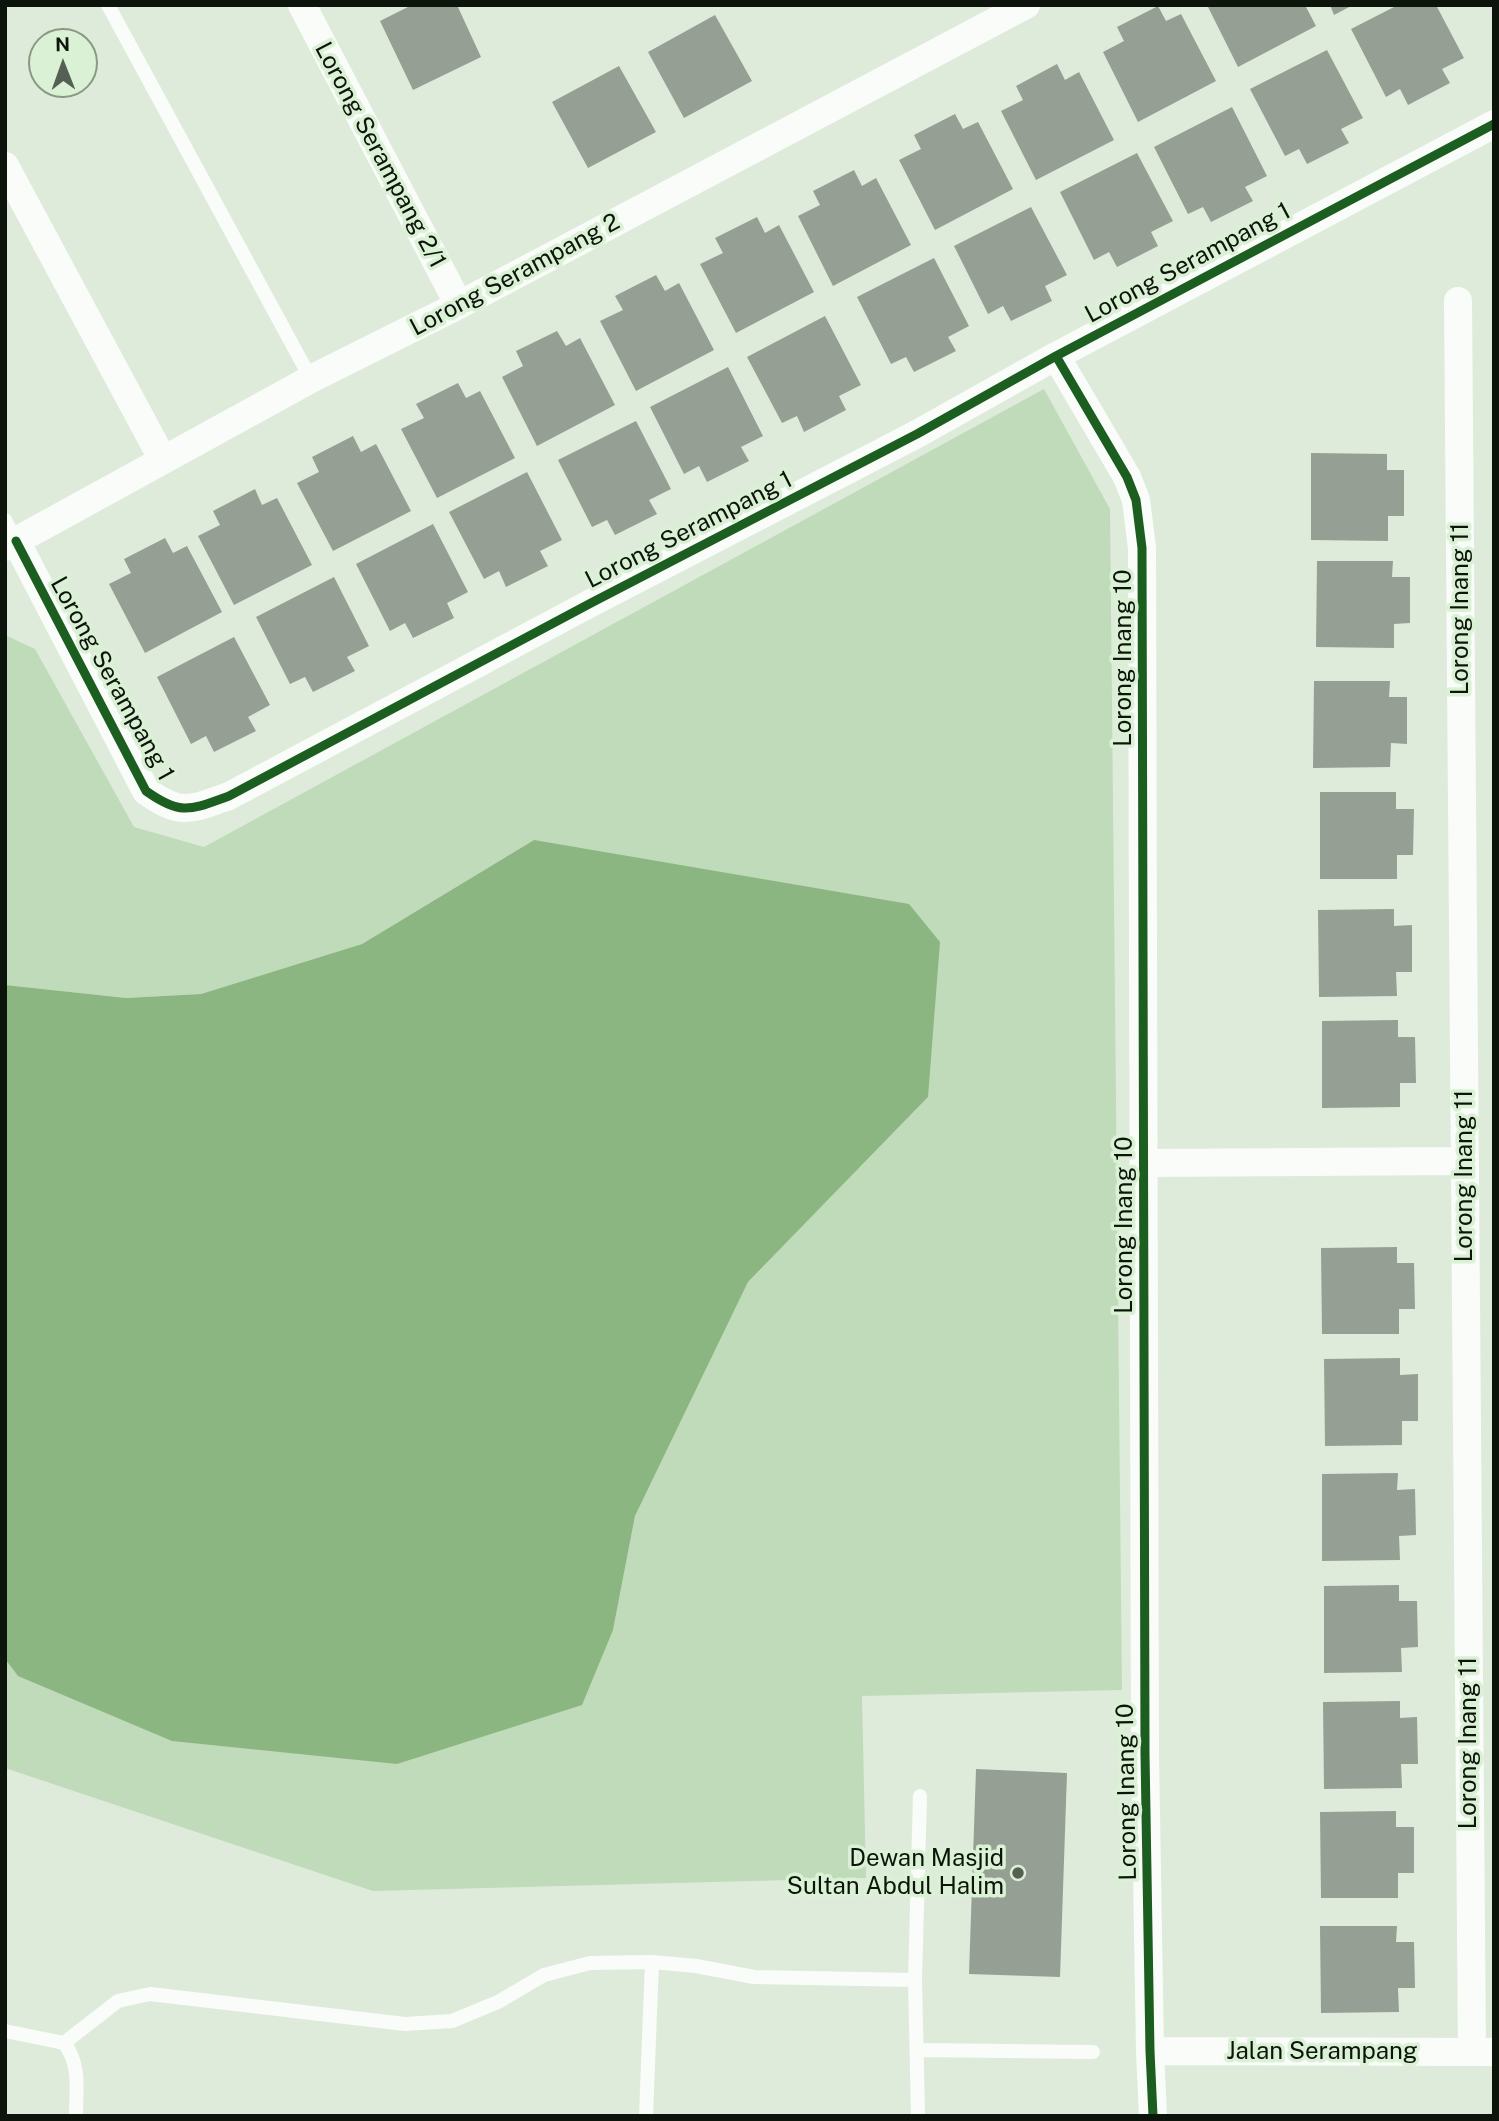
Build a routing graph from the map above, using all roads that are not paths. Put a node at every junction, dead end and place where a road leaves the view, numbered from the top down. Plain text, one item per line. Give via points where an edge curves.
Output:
1 (108, 5) edge
2 (302, 5) edge
3 (1026, 5) edge
4 (1494, 124) edge
5 (5, 166) edge
6 (1458, 301) dead end
7 (459, 305) junction
8 (1056, 356) junction
9 (311, 379) junction
10 (163, 460) junction
11 (9, 536) edge
12 (1465, 1161) junction
13 (1144, 1163) junction
14 (920, 1796) dead end
15 (652, 1962) junction
16 (915, 1980) junction
17 (5, 2031) edge
18 (64, 2043) junction
19 (918, 2050) junction
20 (1150, 2051) junction
21 (1093, 2052) dead end
22 (1483, 2052) edge
23 (76, 2116) edge
24 (646, 2116) edge
25 (918, 2116) edge
26 (1153, 2116) edge

1 - 9 lane
2 - 7 street, Lorong Serampang 2/1
3 - 7 street, Lorong Serampang 2
4 - 8 street, Lorong Serampang 1
5 - 10 street
6 - 12 street, Lorong Inang 11
7 - 9 street, Lorong Serampang 2
8 - 11 street, Lorong Serampang 1 via 917,434 229,796 178,810 146,792
8 - 13 street, Lorong Inang 10 via 1127,477 1140,523
9 - 10 street, Lorong Serampang 2
10 - 11 street, Lorong Serampang 2
12 - 13 street
12 - 22 street, Lorong Inang 11
13 - 20 street, Lorong Inang 10 via 1144,1740
14 - 16 lane
15 - 16 lane via 754,1977
15 - 18 lane via 590,1963 544,1975 498,2002 452,2021 405,2024 150,1994 118,2001
15 - 24 lane
16 - 19 lane
17 - 18 lane
18 - 23 lane via 74,2055 77,2073
19 - 21 lane
19 - 25 lane
20 - 22 street, Jalan Serampang
20 - 26 street, Lorong Inang 10

